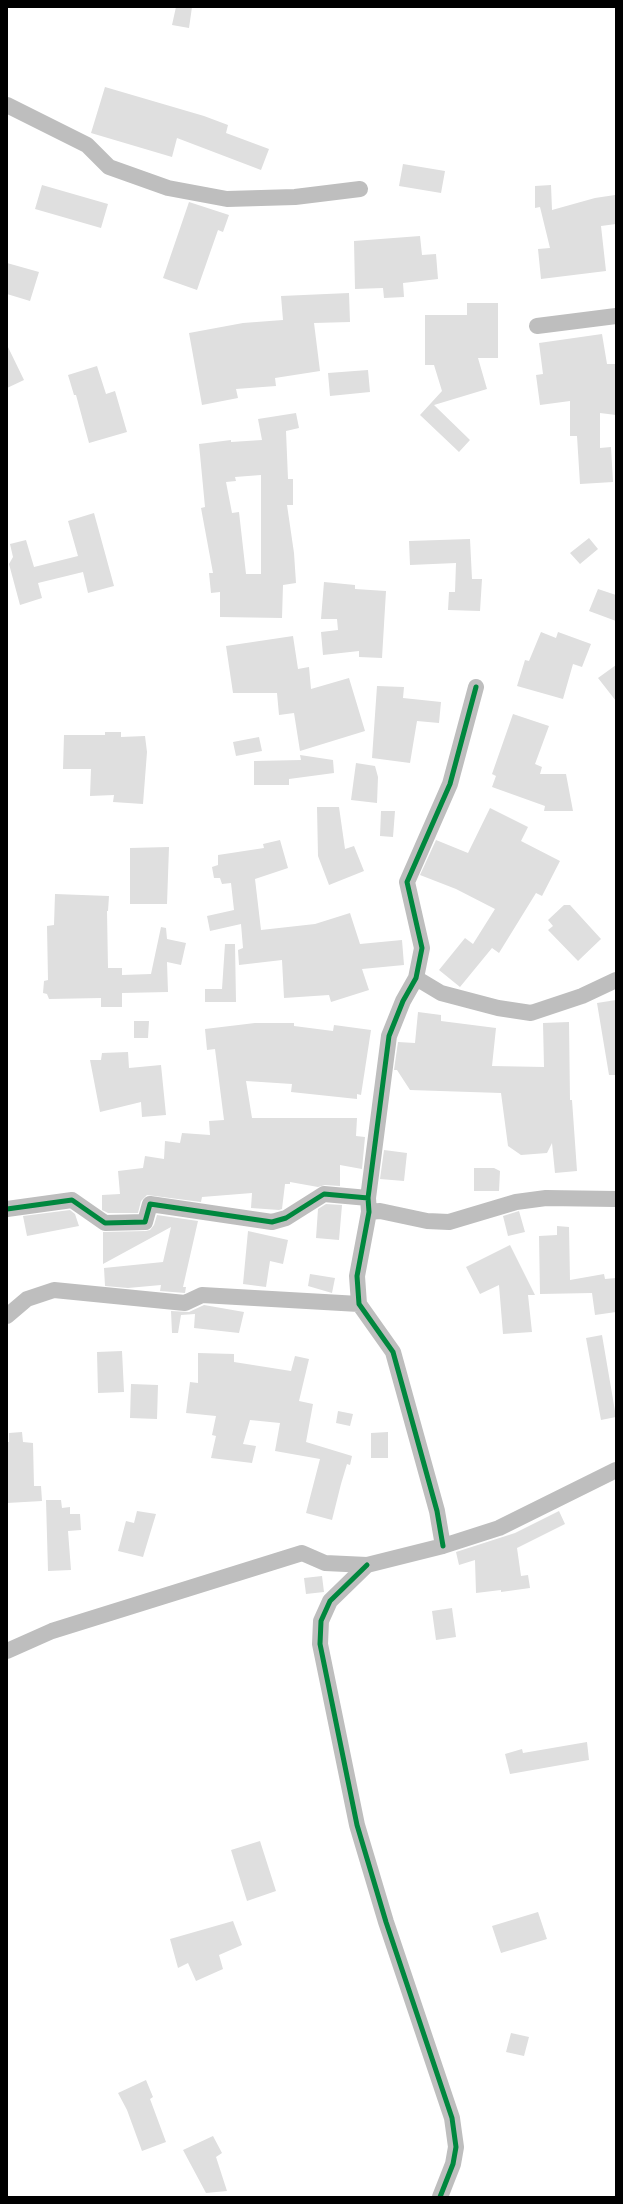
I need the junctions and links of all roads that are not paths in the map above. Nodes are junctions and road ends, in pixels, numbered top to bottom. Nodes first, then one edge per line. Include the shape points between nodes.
1 (7, 105) edge
2 (360, 189) dead end
3 (616, 316) edge
4 (537, 326) dead end
5 (476, 687) dead end
6 (416, 978) junction
7 (616, 980) edge
8 (616, 1199) edge
9 (368, 1205) junction
10 (7, 1209) edge
11 (359, 1304) junction
12 (7, 1316) edge
13 (616, 1470) edge
14 (443, 1546) junction
15 (367, 1565) junction
16 (7, 1651) edge
17 (440, 2197) edge

1 - 2 street via 87,145 108,167 168,188 227,199 295,197
3 - 4 street
5 - 6 street via 450,784 407,882 422,948
6 - 7 street via 441,993 498,1008 530,1013 582,996
6 - 9 street via 403,1001 389,1036
8 - 9 street via 546,1198 516,1202 449,1222 427,1221 380,1211
9 - 10 street via 324,1194 286,1218 272,1222 150,1204 145,1222 105,1223 72,1200
9 - 11 street via 357,1276
11 - 12 street via 202,1295 185,1303 54,1290 27,1299
11 - 14 street via 393,1352 437,1511
13 - 14 street via 499,1528
14 - 15 street
15 - 16 street via 325,1563 302,1553 52,1631
15 - 17 street via 330,1601 321,1621 320,1644 357,1825 386,1922 452,2118 456,2147 453,2164

